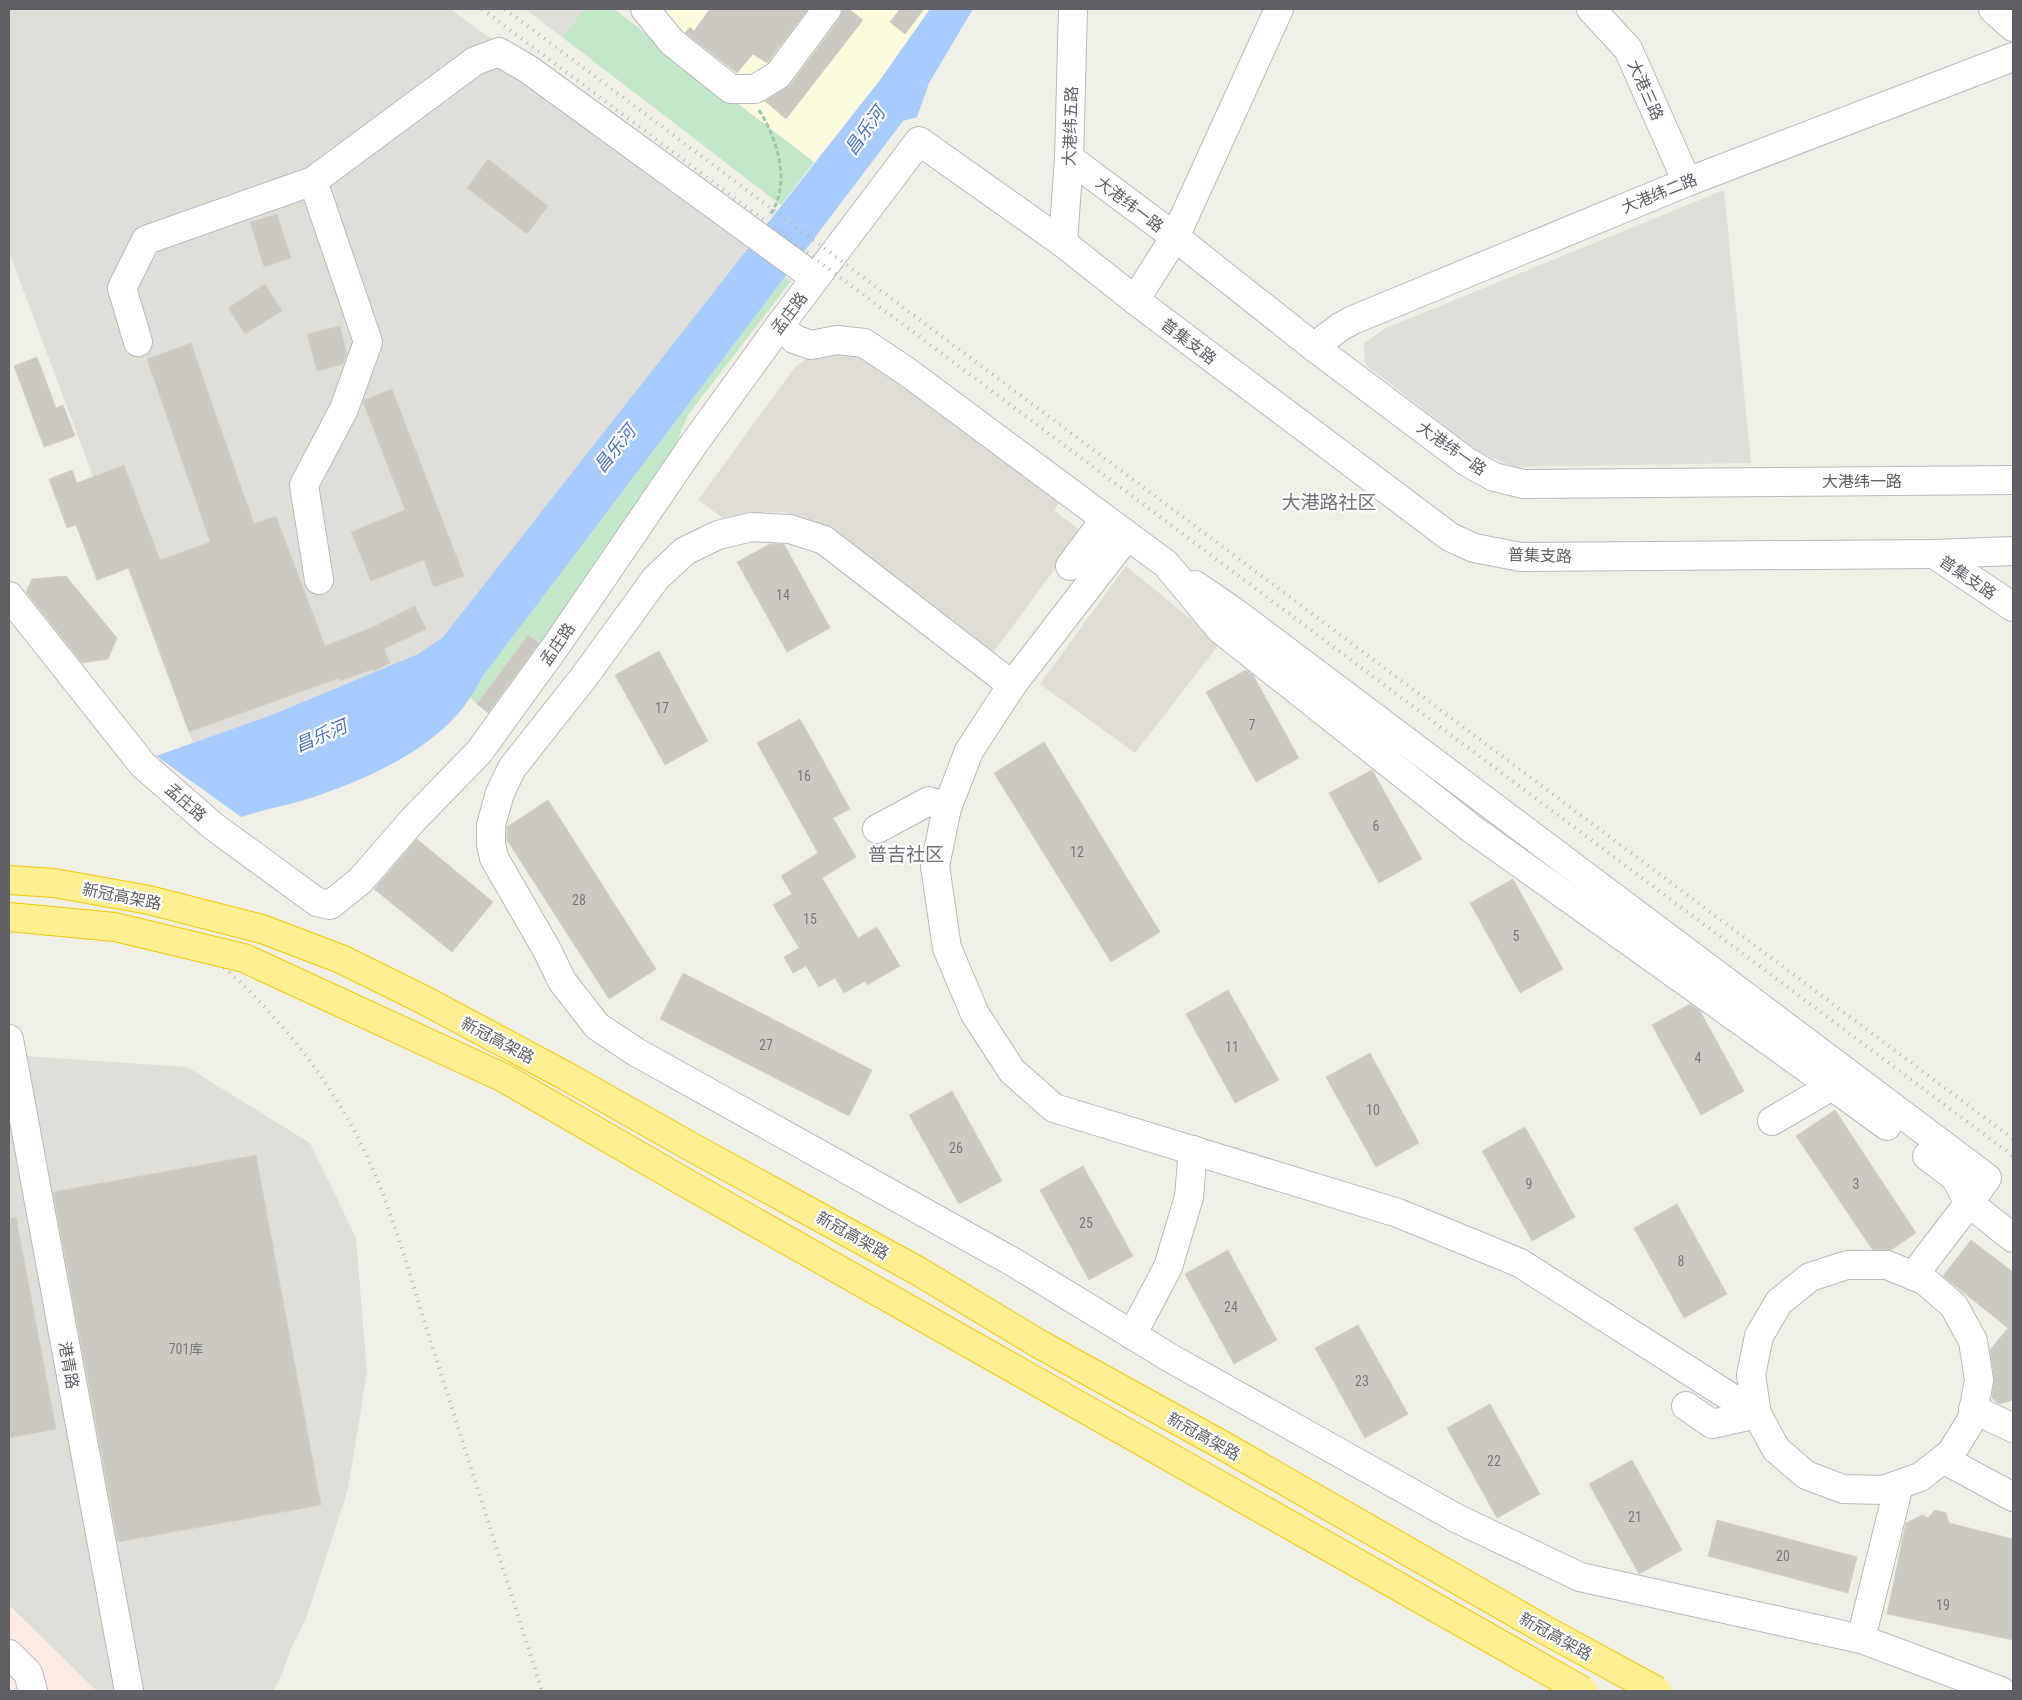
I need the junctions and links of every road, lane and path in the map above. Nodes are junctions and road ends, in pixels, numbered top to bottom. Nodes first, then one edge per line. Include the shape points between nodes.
1 (645, 9) edge
2 (827, 9) edge
3 (1074, 9) edge
4 (1279, 9) edge
5 (1591, 9) edge
6 (1993, 9) edge
7 (2013, 26) edge
8 (2013, 57) edge
9 (747, 89) junction
10 (1069, 158) junction
11 (313, 181) junction
12 (1687, 182) junction
13 (756, 235) junction
14 (1175, 237) junction
15 (1063, 243) junction
16 (805, 271) junction
17 (1135, 300) junction
18 (780, 324) junction
19 (138, 342) dead end
20 (1314, 347) junction
21 (2013, 480) edge
22 (1105, 519) junction
23 (1127, 536) junction
24 (2013, 550) edge
25 (1934, 554) junction
26 (1166, 564) junction
27 (1070, 566) dead end
28 (319, 580) dead end
29 (9, 596) edge
30 (2013, 607) edge
31 (1012, 685) junction
32 (947, 808) junction
33 (877, 829) dead end
34 (9, 880) edge
35 (9, 917) edge
36 (9, 1039) edge
37 (1832, 1086) junction
38 (1772, 1121) dead end
39 (1193, 1150) junction
40 (1969, 1203) junction
41 (2013, 1238) edge
42 (1913, 1276) junction
43 (1132, 1335) junction
44 (1686, 1406) dead end
45 (1973, 1409) junction
46 (1757, 1414) junction
47 (2013, 1428) edge
48 (1943, 1459) junction
49 (1899, 1485) junction
50 (2013, 1497) edge
51 (1861, 1639) junction
52 (9, 1654) edge
53 (33, 1691) edge
54 (128, 1691) edge
55 (1583, 1691) edge
56 (1657, 1691) edge
57 (2001, 1691) edge

1 - 9 street via 672,42 731,89
2 - 9 street via 778,75 755,89
3 - 10 street, 大港纬五路
4 - 14 street
5 - 12 street, 大港三路 via 1628,49
6 - 7 street
8 - 12 street, 大港纬二路
9 - 13 path via 763,115 777,149 781,179 778,205
10 - 14 street, 大港纬一路
10 - 15 street, 大港纬五路
11 - 13 street via 475,60 499,52
11 - 19 street via 146,240 122,288
11 - 28 street via 368,342 344,409 304,485
12 - 20 street, 大港纬二路 via 1353,320
13 - 16 street
14 - 17 street
14 - 20 street, 大港纬一路
15 - 16 street, 孟庄路 via 919,141
15 - 17 street, 普集支路
16 - 18 street, 孟庄路
17 - 25 street, 普集支路 via 1450,537 1474,548 1521,557
18 - 22 street via 794,339 811,345 837,340 864,343
18 - 29 street, 孟庄路 via 479,752 360,880 330,905 317,902 213,826 143,765
20 - 21 street, 大港纬一路 via 1467,462 1494,477 1523,484
22 - 23 street
22 - 27 street
23 - 26 street
23 - 31 street
24 - 25 street
25 - 30 street, 普集支路
26 - 37 street via 1220,629 1472,829
26 - 40 street via 1234,611 1987,1178
31 - 32 street via 969,751
31 - 43 street via 824,540 790,529 752,527 718,534 685,551 656,578 512,768 500,793 491,825 491,844 494,858 562,981 597,1026 636,1052 1012,1262
32 - 33 street via 929,801
32 - 39 street via 935,866 947,948 975,1014 1012,1071 1054,1108
34 - 56 highway, 新冠高架路, bridge via 54,883 149,900 262,929 341,959 566,1076 910,1266 1041,1345
35 - 55 highway, 新冠高架路, bridge via 115,927 244,958 504,1078
36 - 54 street, 港青路
37 - 38 street
37 - 40 street via 1955,1178
39 - 43 street via 1189,1197 1168,1267
39 - 46 street via 1398,1213 1520,1262
40 - 41 street
40 - 42 street
42 - 45 street via 1924,1280 1954,1306 1973,1341 1979,1380
42 - 46 street via 1887,1265 1847,1265 1810,1277 1779,1302 1759,1336 1751,1375
43 - 51 street via 1456,1518 1580,1577
44 - 46 street via 1712,1424
45 - 47 street
45 - 48 street via 1972,1419 1951,1453
46 - 49 street via 1776,1449 1806,1475 1844,1489 1883,1490
48 - 49 street via 1920,1478
48 - 50 street
49 - 51 street
51 - 57 street
52 - 53 street via 28,1674

